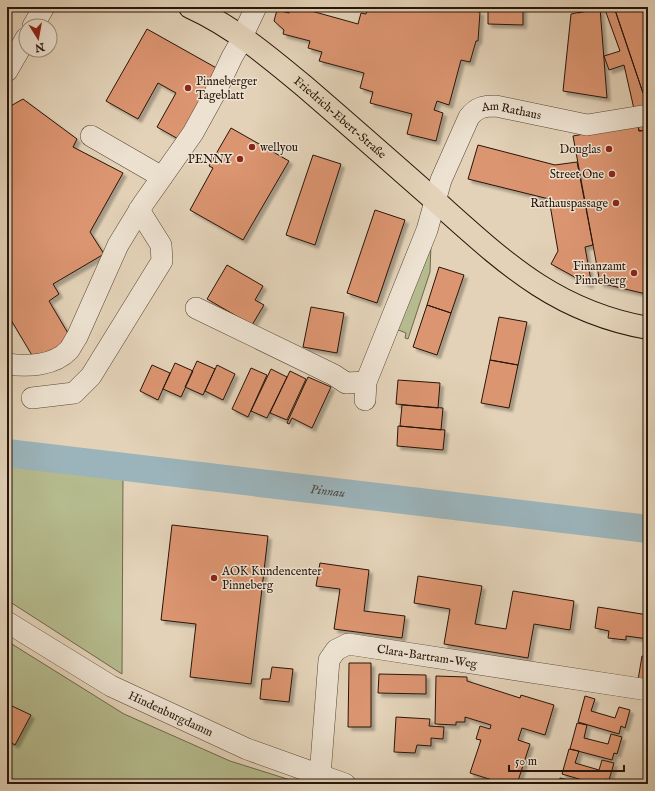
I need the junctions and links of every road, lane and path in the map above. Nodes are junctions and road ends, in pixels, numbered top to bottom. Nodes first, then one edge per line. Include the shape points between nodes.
1 (44, 7) edge
2 (190, 7) edge
3 (256, 7) edge
4 (38, 18) edge
5 (242, 38) junction
6 (18, 52) edge
7 (7, 71) edge
8 (648, 115) edge
9 (91, 136) dead end
10 (162, 177) junction
11 (436, 202) junction
12 (139, 210) junction
13 (196, 308) dead end
14 (648, 328) edge
15 (7, 364) edge
16 (32, 398) dead end
17 (7, 622) edge
18 (648, 690) edge
19 (320, 776) junction
20 (345, 784) edge

1 - 4 street
2 - 5 main road, Friedrich-Ebert-Straße
3 - 5 street
5 - 10 street via 196,127
5 - 11 main road, Friedrich-Ebert-Straße via 288,72
6 - 7 street
8 - 11 street, Am Rathaus via 587,125 496,106 475,109 441,180
9 - 10 street
10 - 12 street
11 - 13 street via 366,391
11 - 14 main road, Friedrich-Ebert-Straße via 510,266 558,298 597,315
12 - 15 street via 118,245 69,350 58,358 40,364
12 - 16 street via 161,245 162,261 91,376 74,393
17 - 19 street, Hindenburgdamm via 111,686 247,749
18 - 19 street, Clara-Bartram-Weg via 348,644 336,650 329,660
19 - 20 street, Hindenburgdamm

